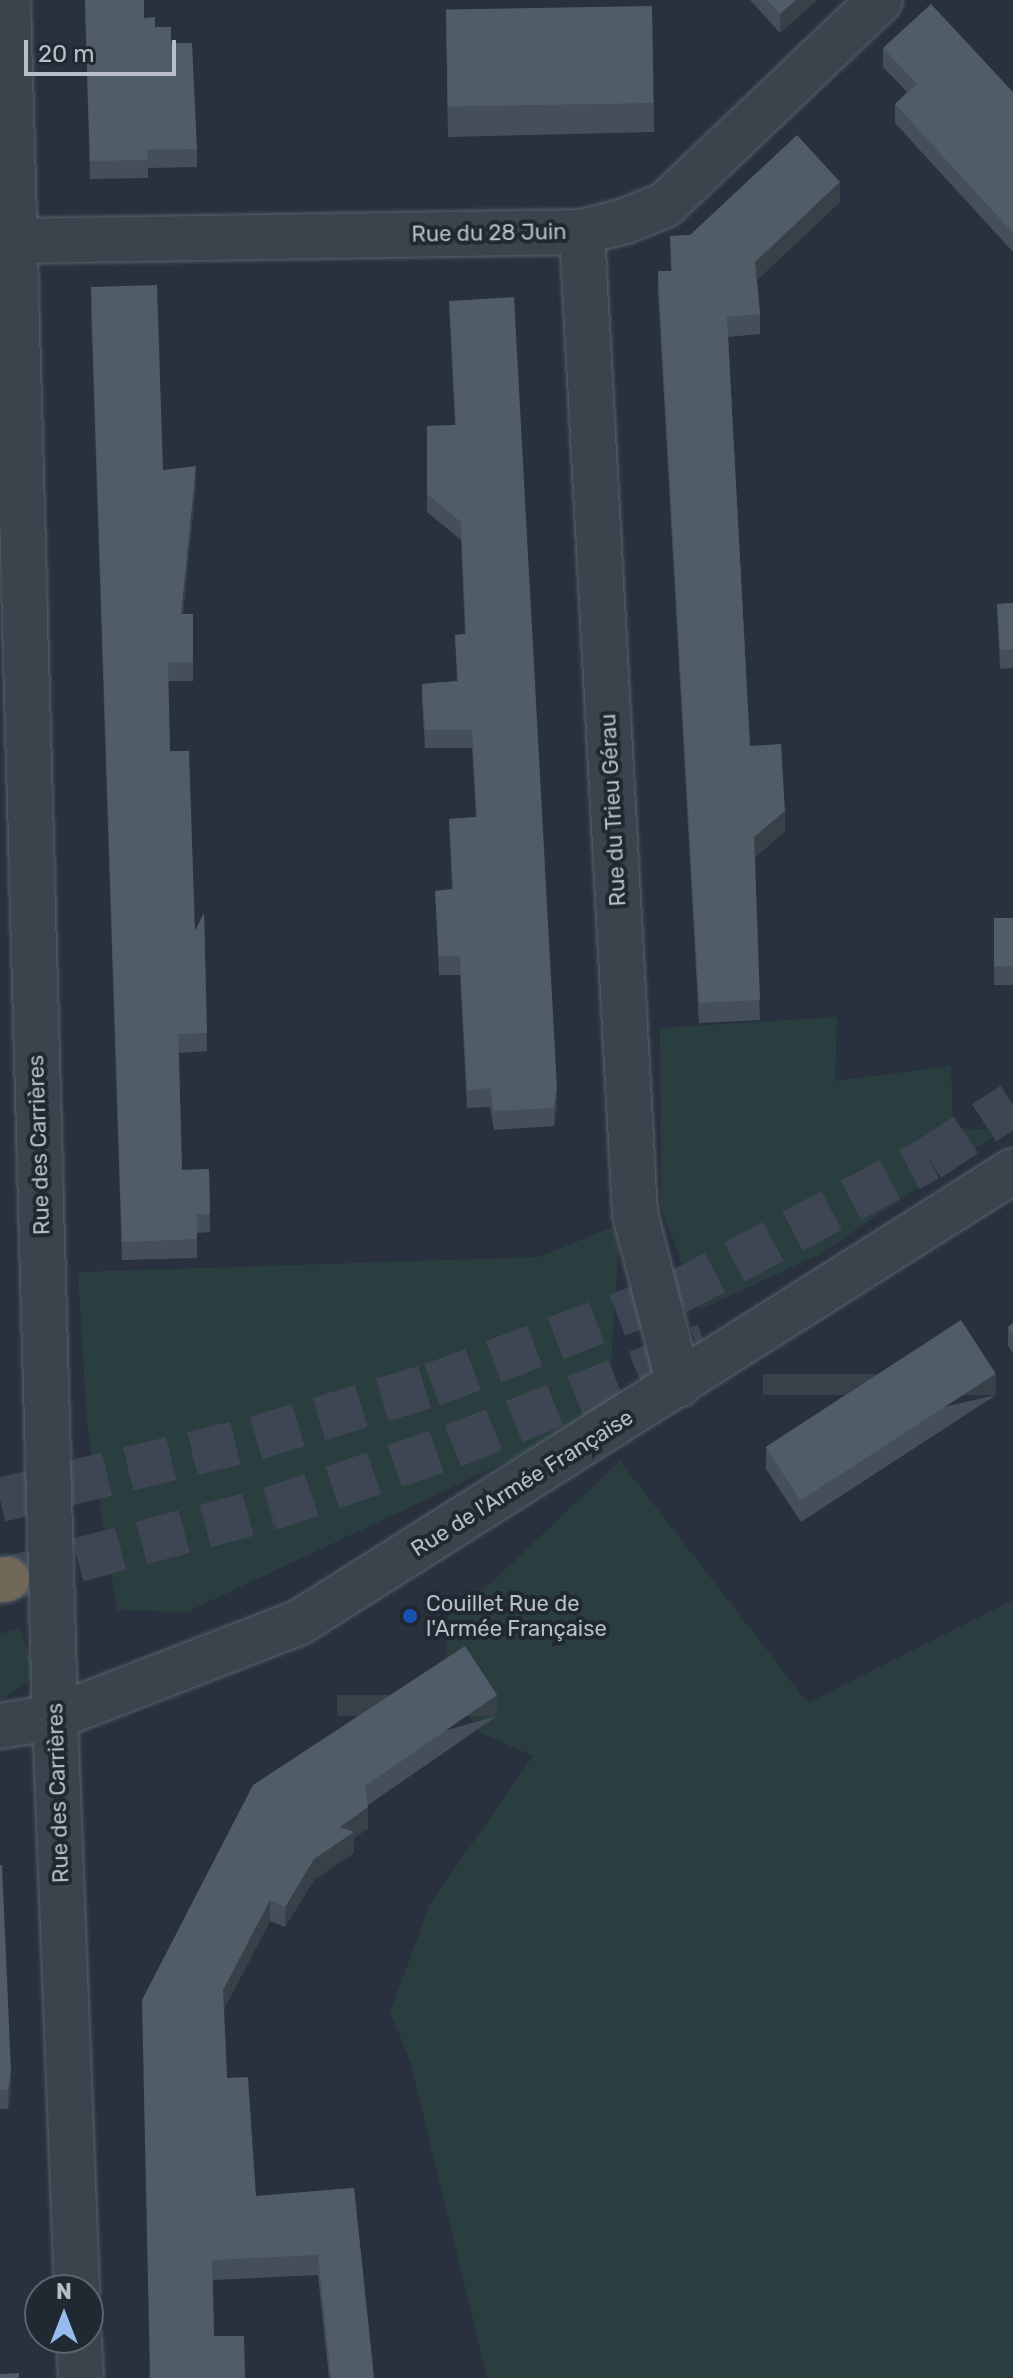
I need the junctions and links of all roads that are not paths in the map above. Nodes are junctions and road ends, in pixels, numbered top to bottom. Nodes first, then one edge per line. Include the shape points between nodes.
1 (8, 0) edge
2 (880, 0) edge
3 (582, 232) junction
4 (12, 241) junction
5 (9, 444) edge
6 (1013, 1171) edge
7 (679, 1384) junction
8 (55, 1717) junction
9 (0, 1726) edge
10 (76, 2274) edge
11 (80, 2354) edge
12 (81, 2378) edge

1 - 4 street, Rue des Carrières
2 - 3 street, Rue du 28 Juin via 665,205
3 - 4 street, Rue du 28 Juin
3 - 7 street, Rue du Trieu Gérau via 635,1214
4 - 5 street, Rue des Carrières
5 - 8 street, Rue des Carrières
6 - 7 street, Rue de l'Armée Française
7 - 8 street, Rue de l'Armée Française via 300,1622
8 - 9 street, Rue de l'Armée Française
8 - 10 street, Rue des Carrières
11 - 12 street

